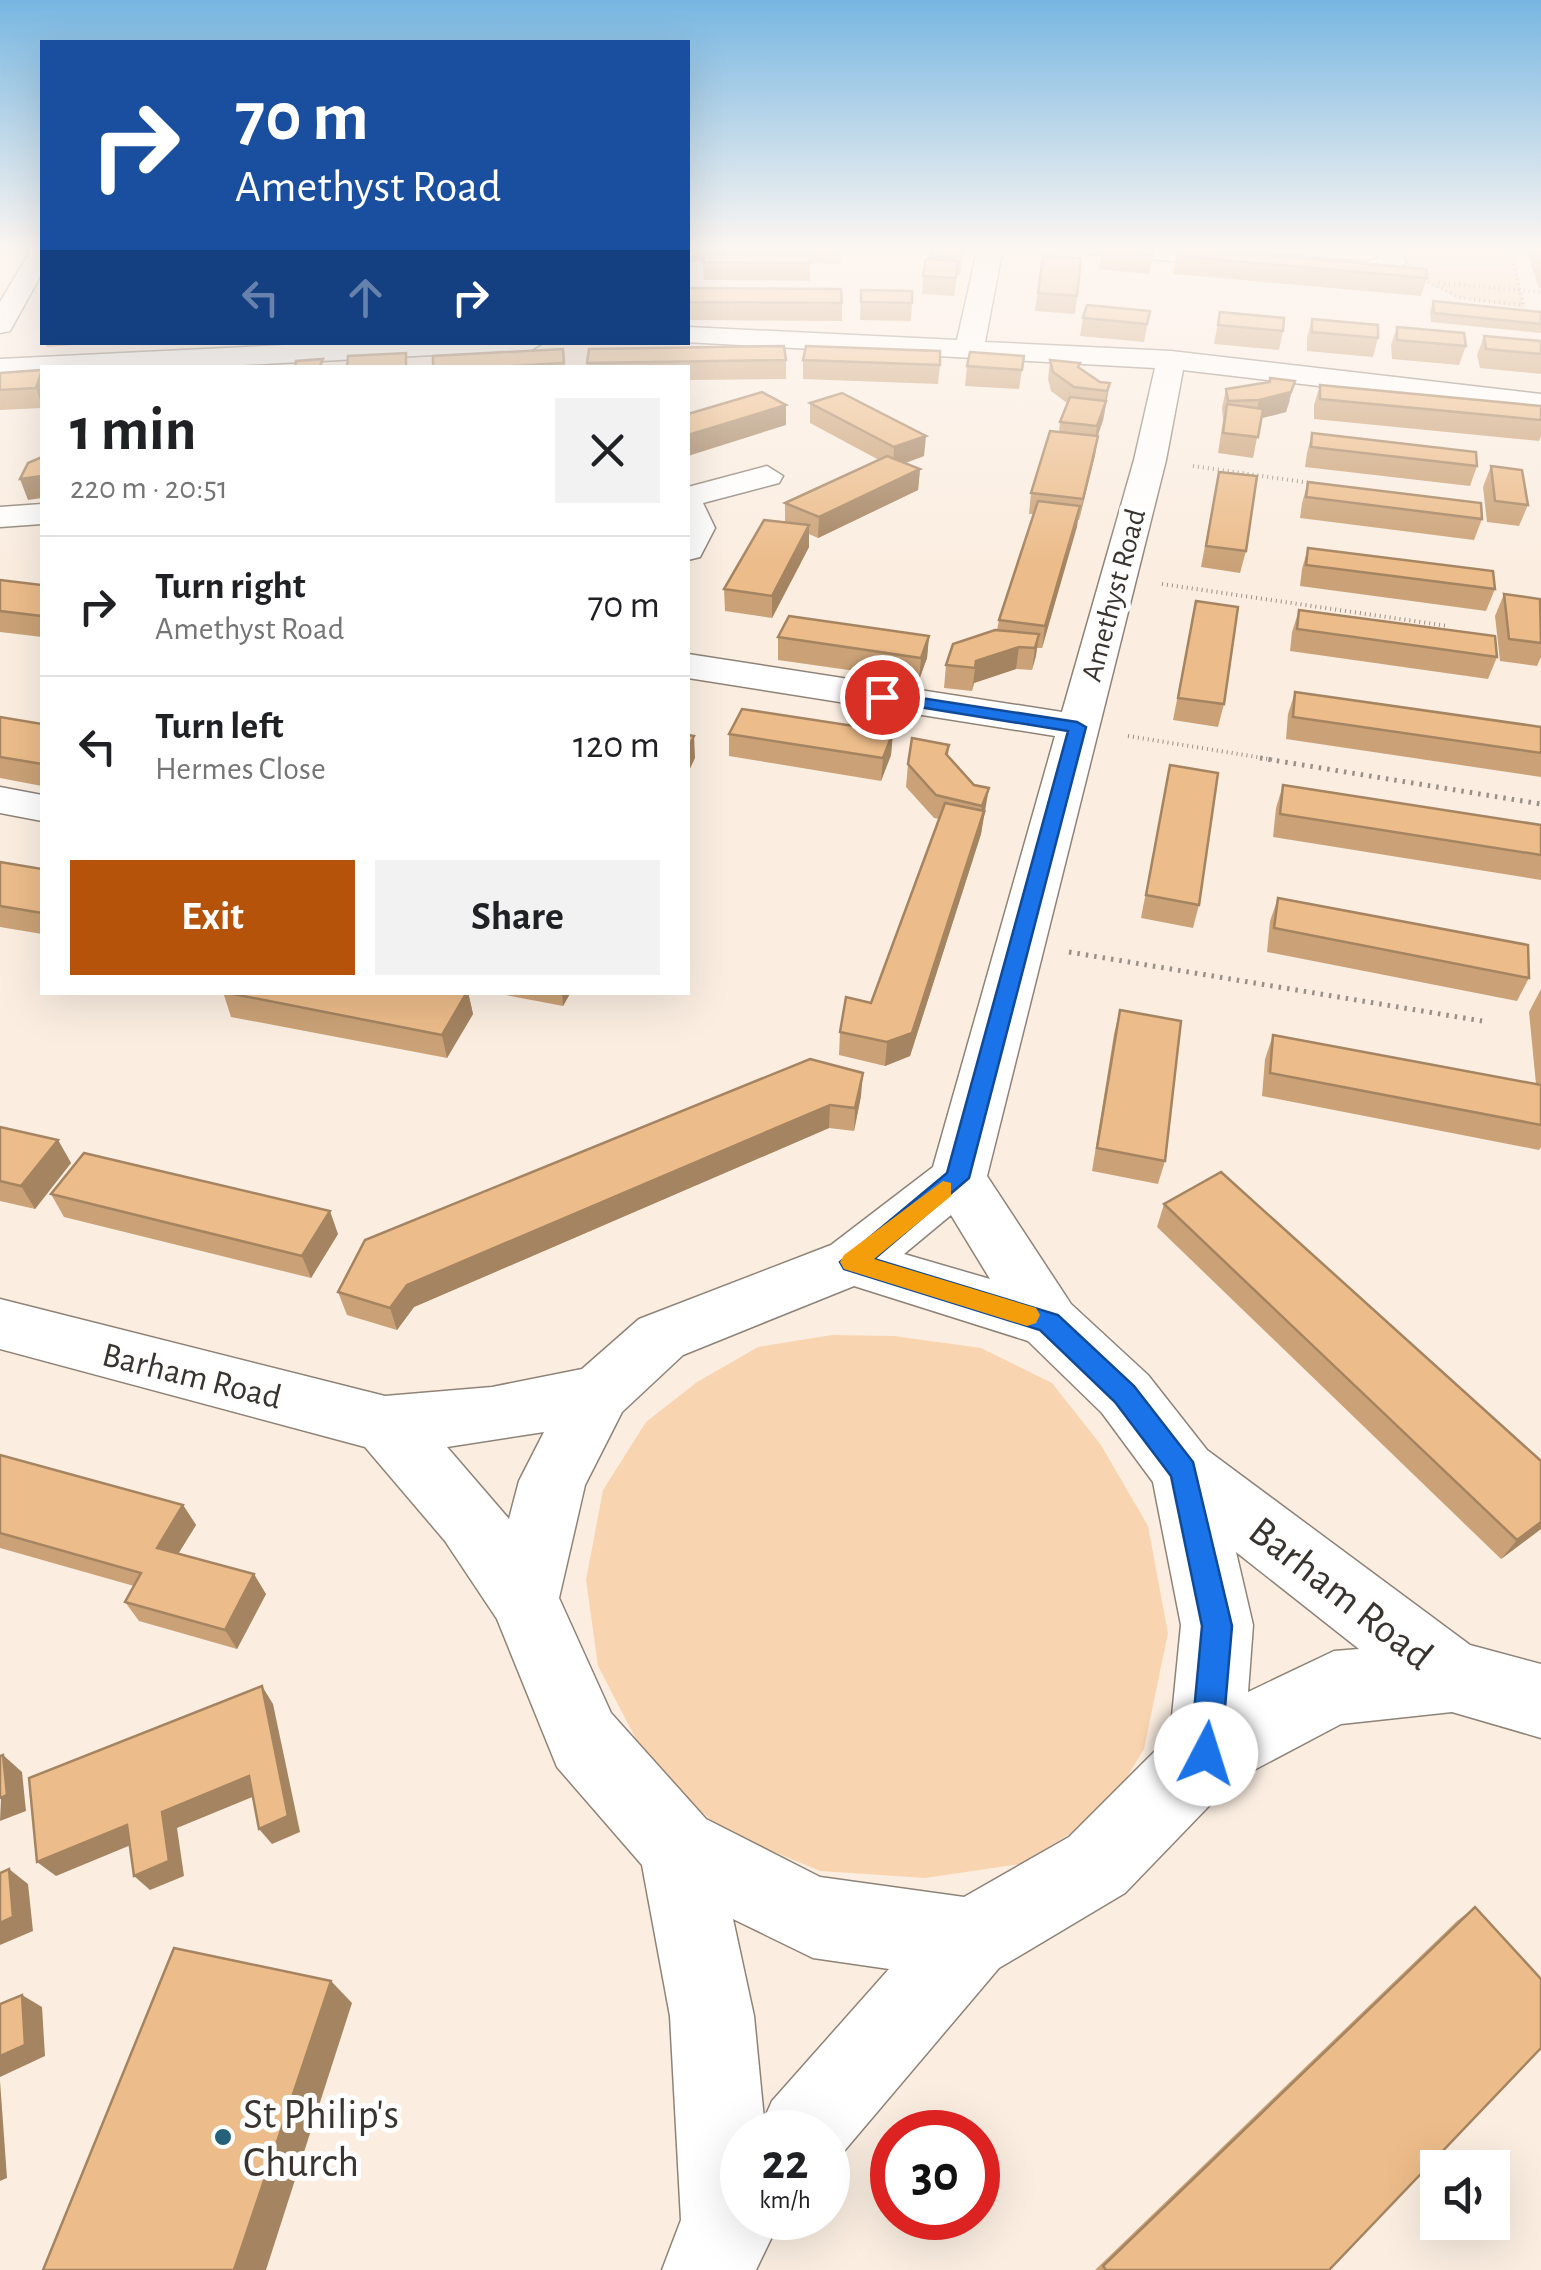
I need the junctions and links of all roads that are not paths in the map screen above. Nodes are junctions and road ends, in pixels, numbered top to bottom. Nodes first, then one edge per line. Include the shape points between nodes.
1 (369, 353) edge
2 (1062, 353) edge
3 (1171, 360) junction
4 (206, 364) edge
5 (154, 365) edge
6 (40, 367) edge
7 (0, 368) edge
8 (1541, 403) edge
9 (766, 476) dead end
10 (690, 496) edge
11 (690, 510) edge
12 (40, 514) edge
13 (0, 517) edge
14 (690, 546) edge
15 (690, 666) edge
16 (1077, 727) junction
17 (0, 800) edge
18 (40, 808) edge
19 (958, 1178) junction
20 (852, 1262) junction
21 (1049, 1322) junction
22 (0, 1324) edge
23 (599, 1393) junction
24 (385, 1424) junction
25 (1184, 1471) junction
26 (524, 1598) junction
27 (1452, 1676) junction
28 (1541, 1701) edge
29 (1206, 1754) junction
30 (678, 1847) junction
31 (970, 1939) junction
32 (821, 2110) edge
33 (720, 2139) edge

1 - 4 street
2 - 3 street
3 - 8 street
3 - 16 street, Amethyst Road
4 - 5 street
6 - 7 street
9 - 10 street
11 - 14 street via 698,528
12 - 13 street
15 - 16 street
16 - 19 street, Amethyst Road
17 - 18 street
19 - 20 street
19 - 21 street
20 - 21 street
20 - 23 street via 661,1337
21 - 25 street via 1124,1394
22 - 24 street, Barham Road
23 - 24 street, Barham Road via 492,1415
23 - 26 street via 552,1481
24 - 26 street via 468,1518
25 - 27 street, Barham Road
25 - 29 street via 1217,1626
26 - 30 street via 584,1740
27 - 28 street, Barham Road
27 - 29 street, Barham Road via 1334,1688
29 - 31 street, Barham Road via 1096,1865
30 - 31 street via 813,1917
30 - 33 street via 712,2016
31 - 32 street

